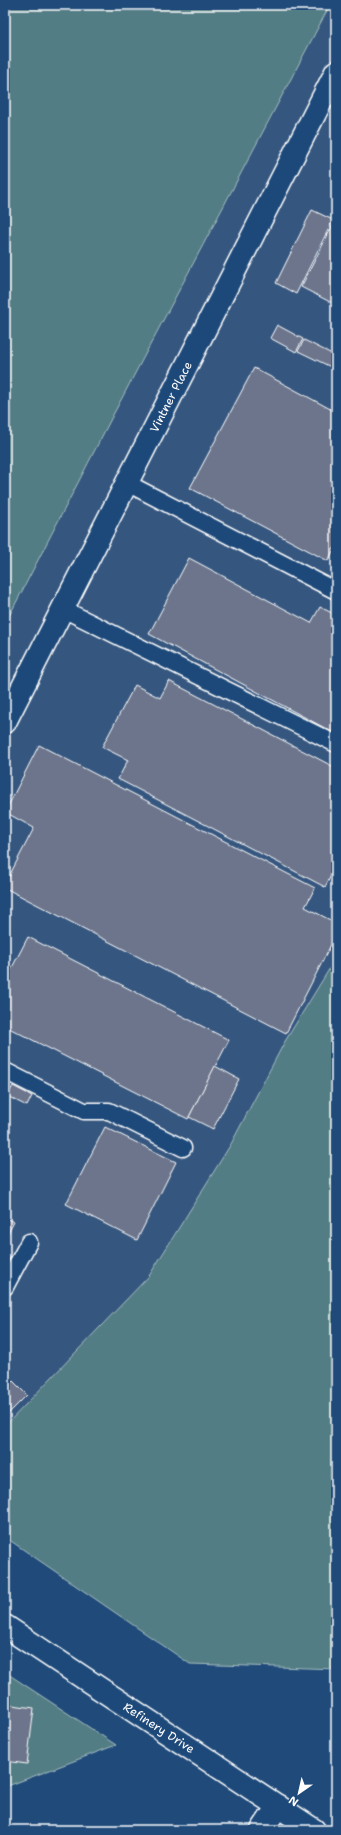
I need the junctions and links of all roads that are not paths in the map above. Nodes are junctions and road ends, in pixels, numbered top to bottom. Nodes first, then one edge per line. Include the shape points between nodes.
1 (336, 72) edge
2 (127, 483) junction
3 (336, 591) edge
4 (63, 609) junction
5 (5, 722) edge
6 (336, 744) edge
7 (5, 1071) edge
8 (183, 1148) dead end
9 (29, 1242) dead end
10 (5, 1287) edge
11 (5, 1626) edge
12 (278, 1806) junction
13 (262, 1830) edge
14 (314, 1830) edge

1 - 2 street, Vintner Place
2 - 3 lane
2 - 4 street, Vintner Place
4 - 5 street, Vintner Place
4 - 6 lane
7 - 8 lane via 84,1111 109,1111
9 - 10 lane
11 - 12 street, Refinery Drive
12 - 13 street
12 - 14 street, Refinery Drive

